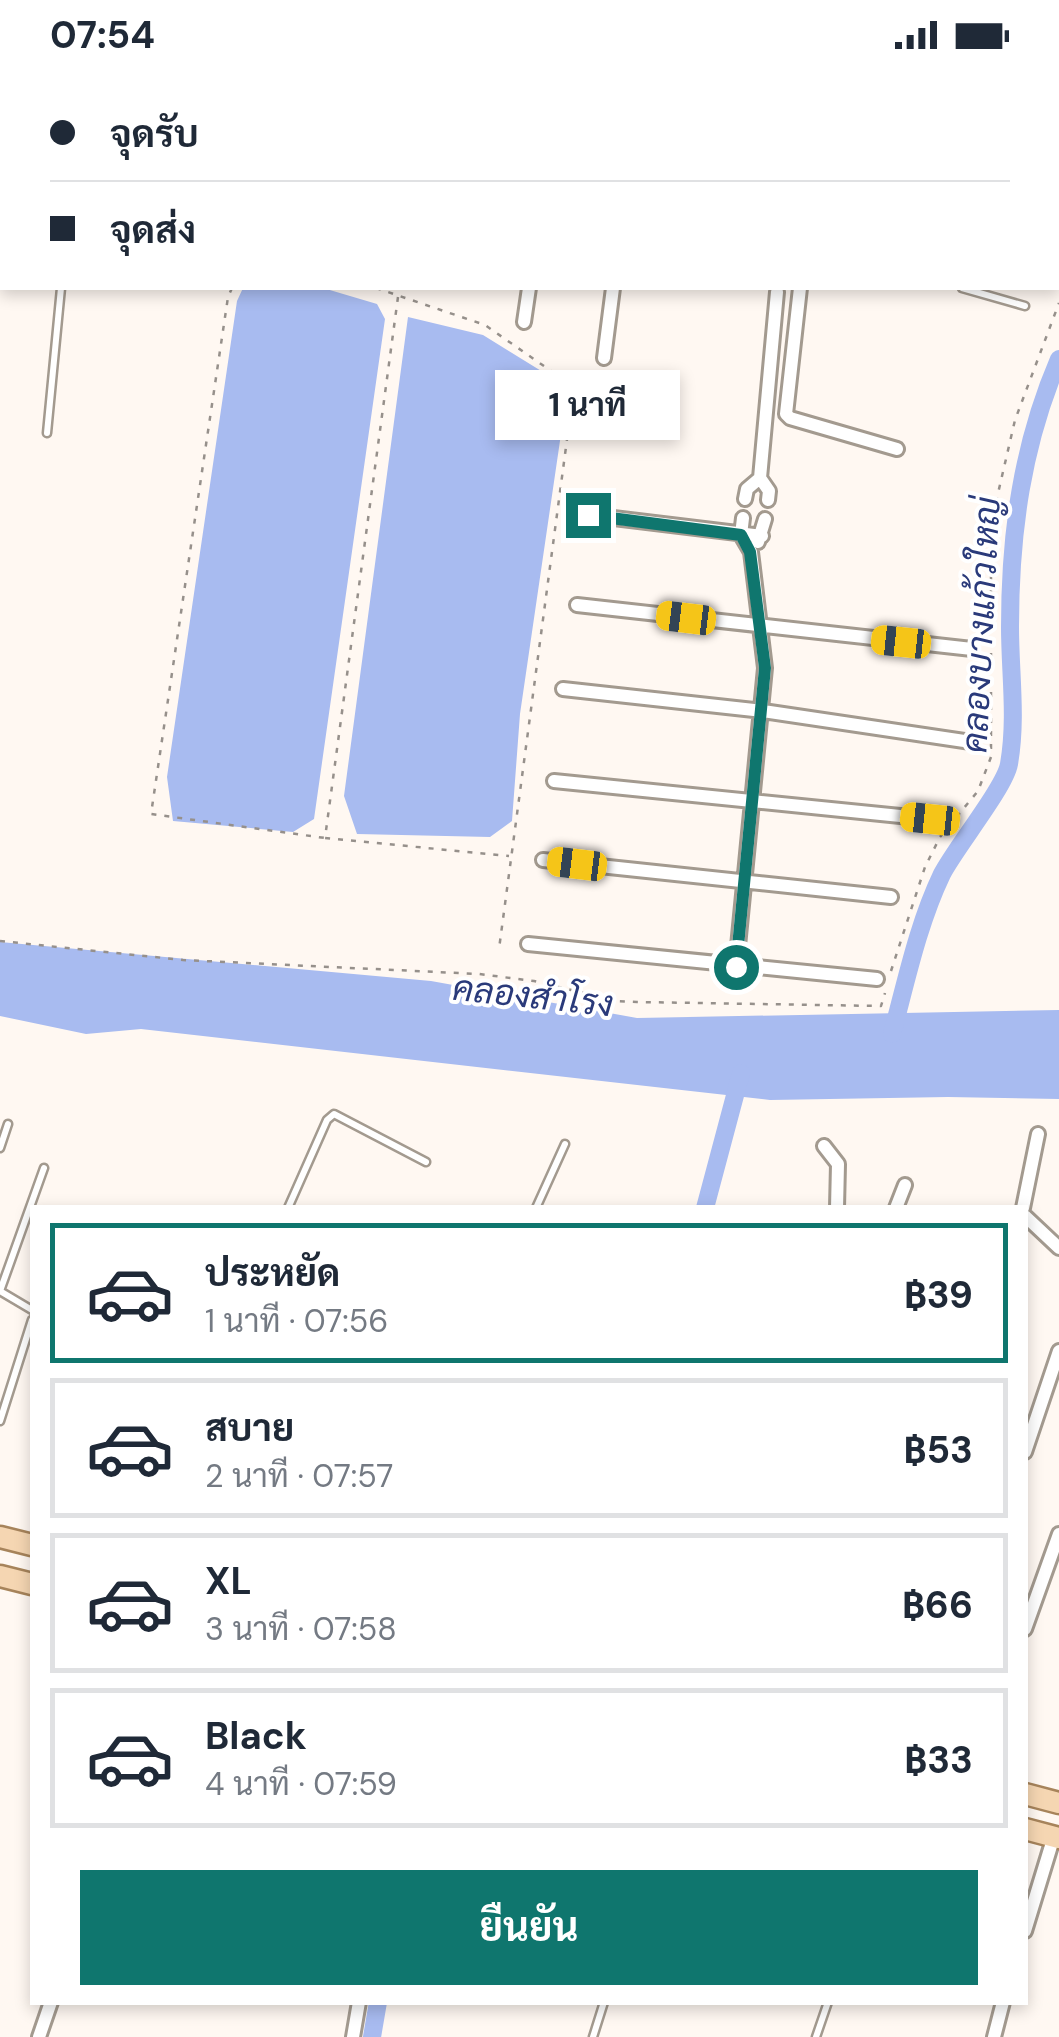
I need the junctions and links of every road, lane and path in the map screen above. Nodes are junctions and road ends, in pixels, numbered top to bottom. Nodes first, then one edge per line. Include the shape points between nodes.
1 (61, 290) edge
2 (231, 290) edge
3 (382, 290) edge
4 (529, 290) edge
5 (613, 290) edge
6 (778, 290) edge
7 (800, 290) edge
8 (969, 290) edge
9 (398, 295) junction
10 (1059, 304) edge
11 (1025, 306) dead end
12 (524, 322) dead end
13 (604, 358) dead end
14 (47, 432) dead end
15 (898, 449) dead end
16 (760, 478) junction
17 (746, 499) dead end
18 (768, 500) dead end
19 (588, 515) dead end
20 (743, 518) dead end
21 (765, 520) dead end
22 (741, 535) junction
23 (762, 536) junction
24 (750, 552) junction
25 (577, 606) dead end
26 (758, 626) junction
27 (972, 649) dead end
28 (563, 689) dead end
29 (763, 711) junction
30 (971, 742) dead end
31 (554, 781) dead end
32 (754, 802) junction
33 (930, 819) dead end
34 (325, 838) junction
35 (512, 857) junction
36 (544, 860) dead end
37 (744, 883) junction
38 (891, 897) dead end
39 (0, 941) edge
40 (528, 944) dead end
41 (499, 950) dead end
42 (736, 967) junction
43 (884, 981) junction
44 (8, 1124) dead end
45 (1038, 1134) dead end
46 (565, 1144) dead end
47 (824, 1146) dead end
48 (0, 1148) edge
49 (426, 1162) dead end
50 (44, 1168) dead end
51 (905, 1185) dead end
52 (31, 1205) edge
53 (289, 1205) edge
54 (537, 1205) edge
55 (837, 1205) edge
56 (897, 1205) edge
57 (1023, 1205) edge
58 (30, 1207) edge
59 (1028, 1219) edge
60 (1059, 1248) edge
61 (0, 1291) edge
62 (30, 1309) edge
63 (30, 1326) edge
64 (1059, 1351) edge
65 (0, 1420) edge
66 (1028, 1443) edge
67 (1059, 1534) edge
68 (0, 1537) edge
69 (30, 1545) edge
70 (0, 1576) edge
71 (30, 1584) edge
72 (1028, 1621) edge
73 (1028, 1795) edge
74 (1059, 1803) edge
75 (1028, 1831) edge
76 (1056, 1837) edge
77 (1028, 1922) edge
78 (50, 2005) edge
79 (358, 2005) edge
80 (603, 2005) edge
81 (827, 2005) edge
82 (1003, 2005) edge
83 (39, 2037) edge
84 (352, 2037) edge
85 (593, 2037) edge
86 (816, 2037) edge
87 (994, 2037) edge

1 - 14 lane
2 - 34 path via 151,814
3 - 9 path
4 - 12 street
5 - 13 street
6 - 16 street
7 - 15 street via 786,414
8 - 11 lane
9 - 34 path
9 - 35 path via 485,325 574,387
10 - 43 path via 1015,420 996,502 990,756 978,792 940,837 925,867
16 - 17 street
16 - 18 street
19 - 22 street
20 - 22 street
21 - 23 street
22 - 23 street
22 - 24 street
23 - 24 street
24 - 26 street
25 - 26 street
26 - 27 street
26 - 29 street
28 - 29 street
29 - 30 street
29 - 32 street
31 - 32 street
32 - 33 street
32 - 37 street
34 - 35 path
35 - 41 path
36 - 37 street
37 - 38 street
37 - 42 street
39 - 43 path via 183,960 479,974 637,1002 881,1006
40 - 42 street
42 - 43 street
44 - 48 lane
45 - 57 street
46 - 54 lane
47 - 55 street via 838,1164
49 - 53 lane via 334,1114
50 - 52 lane
51 - 56 street
58 - 61 lane
59 - 60 street
61 - 62 lane
63 - 65 lane
64 - 66 street
67 - 72 street
68 - 69 main road
70 - 71 main road
73 - 74 main road
75 - 76 main road
76 - 77 street
78 - 83 street
79 - 84 street
80 - 85 lane
81 - 86 lane
82 - 87 street

